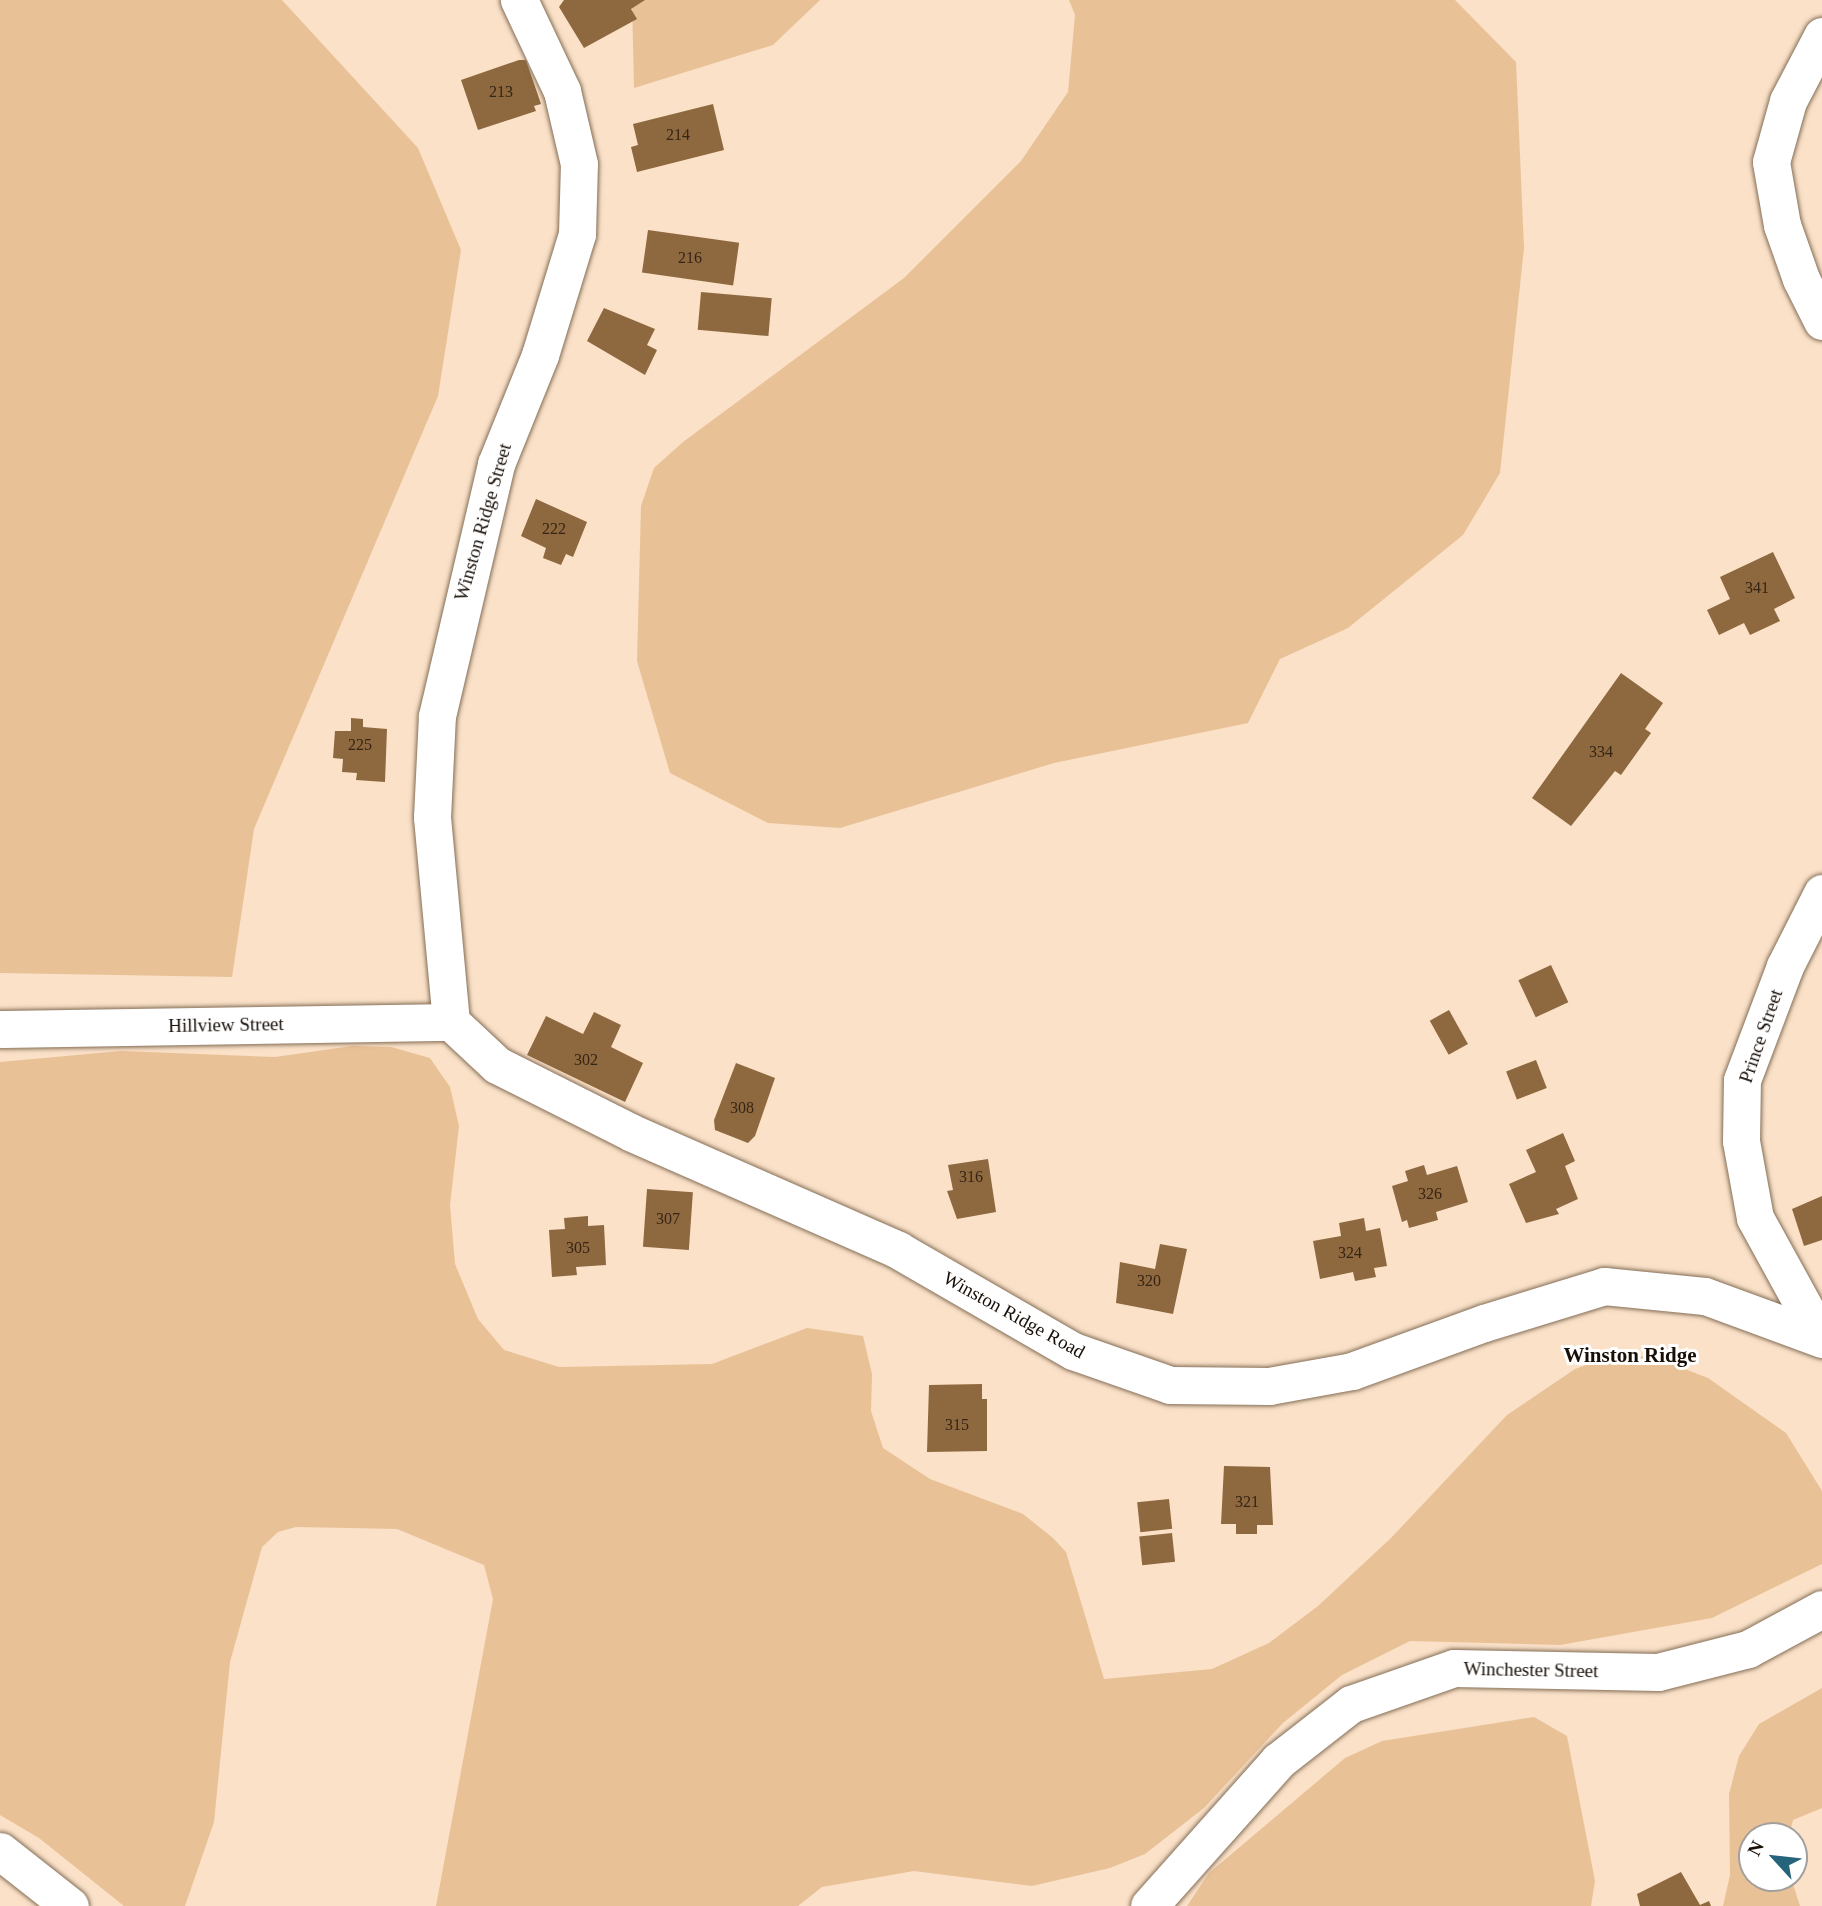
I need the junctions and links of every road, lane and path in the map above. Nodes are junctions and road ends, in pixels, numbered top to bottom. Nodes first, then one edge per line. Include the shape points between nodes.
1 (519, 0) edge
2 (1822, 36) edge
3 (1822, 321) edge
4 (1822, 893) edge
5 (451, 1022) junction
6 (0, 1029) edge
7 (1822, 1338) edge
8 (1822, 1609) edge
9 (0, 1851) edge
10 (70, 1906) edge
11 (1149, 1906) edge

1 - 5 street, Winston Ridge Street via 562,91 579,164 578,234 540,355 496,464 437,716 432,817
2 - 3 street via 1788,102 1771,162 1782,225
4 - 7 street, Prince Street via 1785,966 1742,1080 1741,1129 1755,1218
5 - 6 street, Hillview Street
5 - 7 street, Winston Ridge Road via 497,1065 632,1133 898,1250 1073,1351 1170,1385 1269,1386 1352,1371 1604,1286 1705,1296
8 - 11 street, Winchester Street via 1748,1649 1658,1672 1454,1668 1351,1704 1278,1761
9 - 10 street

